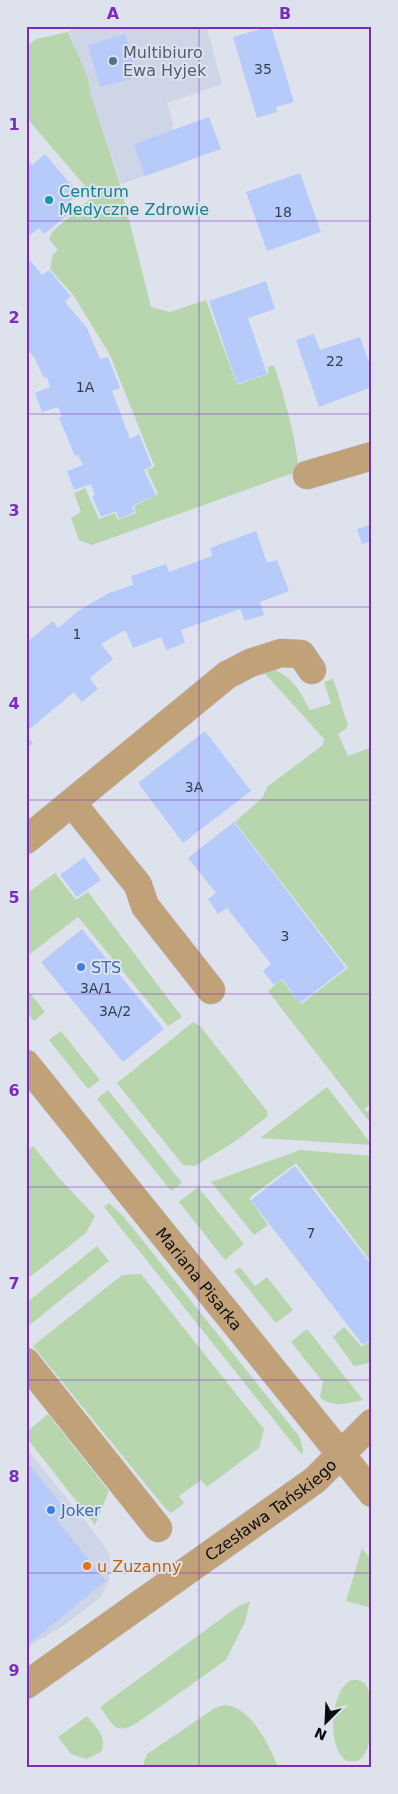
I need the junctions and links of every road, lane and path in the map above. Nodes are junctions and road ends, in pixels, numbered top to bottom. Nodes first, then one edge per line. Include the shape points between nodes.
1 (372, 456) edge
2 (307, 475) dead end
3 (312, 670) dead end
4 (72, 804) junction
5 (26, 840) edge
6 (211, 990) dead end
7 (26, 1064) edge
8 (26, 1362) edge
9 (372, 1423) edge
10 (341, 1453) junction
11 (372, 1493) edge
12 (158, 1528) dead end
13 (26, 1685) edge

1 - 2 street
3 - 4 street via 301,654 281,653 227,675
4 - 5 street
4 - 6 street via 138,885 145,906
7 - 10 street, Mariana Pisarka
8 - 12 street
9 - 10 street, Czesława Tańskiego
10 - 11 street, Mariana Pisarka
10 - 13 street, Czesława Tańskiego via 315,1480

